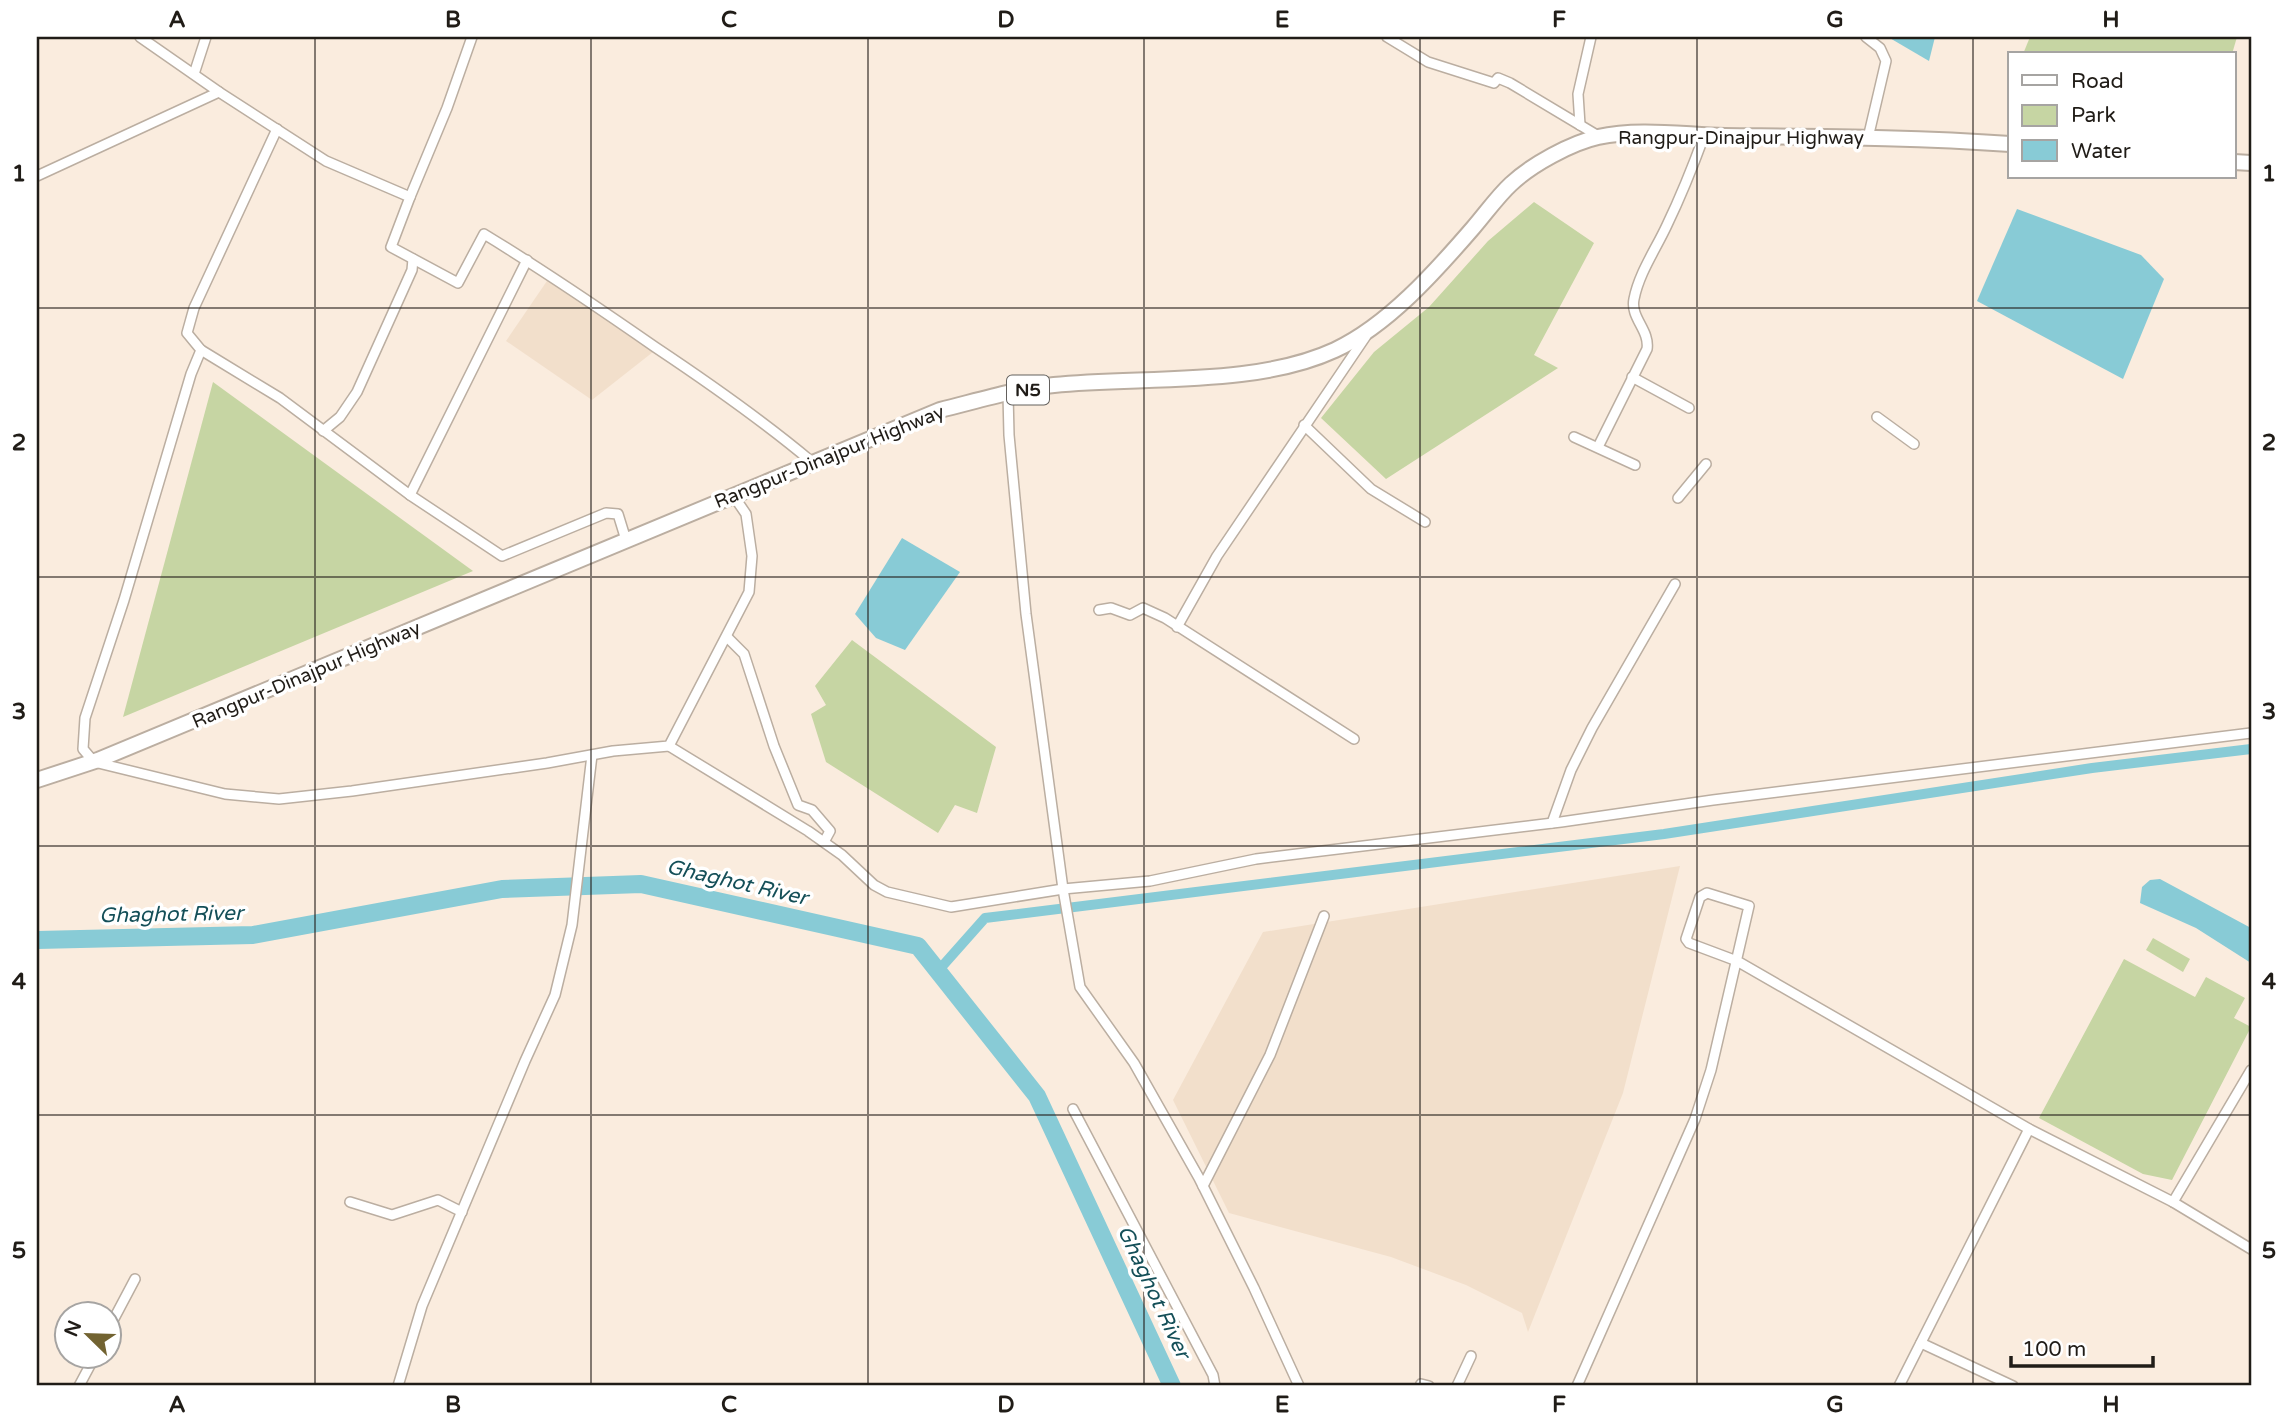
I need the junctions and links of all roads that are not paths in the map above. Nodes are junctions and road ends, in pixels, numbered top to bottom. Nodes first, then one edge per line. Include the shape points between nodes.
1 (140, 37) edge
2 (206, 37) edge
3 (472, 37) edge
4 (1387, 37) edge
5 (1591, 37) edge
6 (1866, 37) edge
7 (194, 74) junction
8 (219, 92) junction
9 (1580, 125) junction
10 (277, 129) junction
11 (1704, 136) junction
12 (1600, 137) junction
13 (1868, 138) junction
14 (2008, 144) edge
15 (37, 176) edge
16 (410, 197) junction
17 (413, 259) junction
18 (527, 260) junction
19 (1371, 329) junction
20 (201, 349) junction
21 (1632, 377) junction
22 (1008, 394) junction
23 (1689, 408) dead end
24 (1877, 418) dead end
25 (1304, 425) junction
26 (323, 431) junction
27 (1574, 437) dead end
28 (1914, 444) dead end
29 (1598, 447) junction
30 (811, 462) junction
31 (1706, 464) dead end
32 (1635, 465) dead end
33 (410, 495) junction
34 (733, 495) junction
35 (1678, 498) dead end
36 (1425, 522) dead end
37 (626, 540) junction
38 (1675, 584) dead end
39 (1100, 610) dead end
40 (1177, 627) junction
41 (727, 637) junction
42 (2251, 733) edge
43 (1354, 739) dead end
44 (668, 746) junction
45 (592, 755) junction
46 (94, 762) junction
47 (37, 780) edge
48 (1552, 823) junction
49 (824, 842) junction
50 (1063, 892) junction
51 (1324, 916) dead end
52 (1737, 961) junction
53 (2251, 1070) edge
54 (1073, 1109) dead end
55 (2029, 1129) junction
56 (1203, 1186) junction
57 (350, 1202) dead end
58 (2174, 1202) junction
59 (461, 1212) junction
60 (2251, 1249) edge
61 (135, 1279) dead end
62 (122, 1304) edge
63 (1921, 1343) junction
64 (1471, 1356) dead end
65 (87, 1370) edge
66 (2007, 1385) edge
67 (79, 1386) edge
68 (398, 1386) edge
69 (1215, 1386) edge
70 (1298, 1386) edge
71 (1420, 1386) edge
72 (1429, 1386) edge
73 (1457, 1386) edge
74 (1577, 1386) edge
75 (1899, 1386) edge

1 - 7 street
2 - 7 street
3 - 16 street
4 - 9 street via 1428,62 1494,83 1498,78 1510,83
5 - 9 street via 1578,93
6 - 13 street via 1880,48 1886,61
7 - 8 street
8 - 10 street
8 - 15 street
9 - 12 street
10 - 16 street via 326,160
10 - 20 street via 194,308 187,333
11 - 12 highway, Rangpur-Dinajpur Highway / N5 via 1633,132
11 - 13 highway, Rangpur-Dinajpur Highway / N5
11 - 21 street via 1634,298 1634,313 1648,343
12 - 19 highway, Rangpur-Dinajpur Highway / N5 via 1550,156 1512,182 1450,254
13 - 14 highway, Rangpur-Dinajpur Highway / N5
16 - 17 street via 391,247
17 - 18 street via 458,283 485,234
17 - 26 street via 357,392 340,417
18 - 30 street via 730,399
18 - 33 street
19 - 22 highway, Rangpur-Dinajpur Highway / N5 via 1335,350 1293,365 1224,375 1052,386
19 - 25 street
20 - 26 street
20 - 46 street via 85,718 83,749
21 - 23 street
21 - 29 street
22 - 30 highway, Rangpur-Dinajpur Highway / N5 via 940,410
22 - 50 street via 1026,614
24 - 28 street
25 - 36 street via 1371,489
25 - 40 street via 1217,555
26 - 33 street
27 - 29 street
29 - 32 street
30 - 34 highway, Rangpur-Dinajpur Highway / N5
31 - 35 street
33 - 37 street via 502,556 606,513 618,514
34 - 37 highway, Rangpur-Dinajpur Highway / N5
34 - 41 street via 746,514 751,556 749,592
37 - 46 highway, Rangpur-Dinajpur Highway / N5
38 - 48 street via 1592,728
39 - 40 street via 1111,608 1130,615 1143,608
40 - 43 street
41 - 44 street
41 - 49 street via 744,654 797,805 811,810 830,831
42 - 48 street
44 - 45 street
44 - 49 street
45 - 46 street via 279,799 225,794
45 - 59 street via 572,925 555,995
46 - 47 highway, Rangpur-Dinajpur Highway / N5
48 - 50 street via 1256,859 1150,881
49 - 50 street via 874,886 951,906
50 - 56 street via 1080,987 1134,1063
51 - 56 street via 1270,1055
52 - 52 street via 1749,906 1706,893 1700,897 1686,939
52 - 55 street
52 - 74 street via 1695,1119
53 - 58 street
54 - 69 street
55 - 58 street
55 - 63 street
56 - 70 street
57 - 59 street via 392,1215 438,1200
58 - 60 street
59 - 68 street via 422,1306
61 - 62 street
63 - 66 street
63 - 75 street
64 - 73 street
65 - 67 street
71 - 72 street

